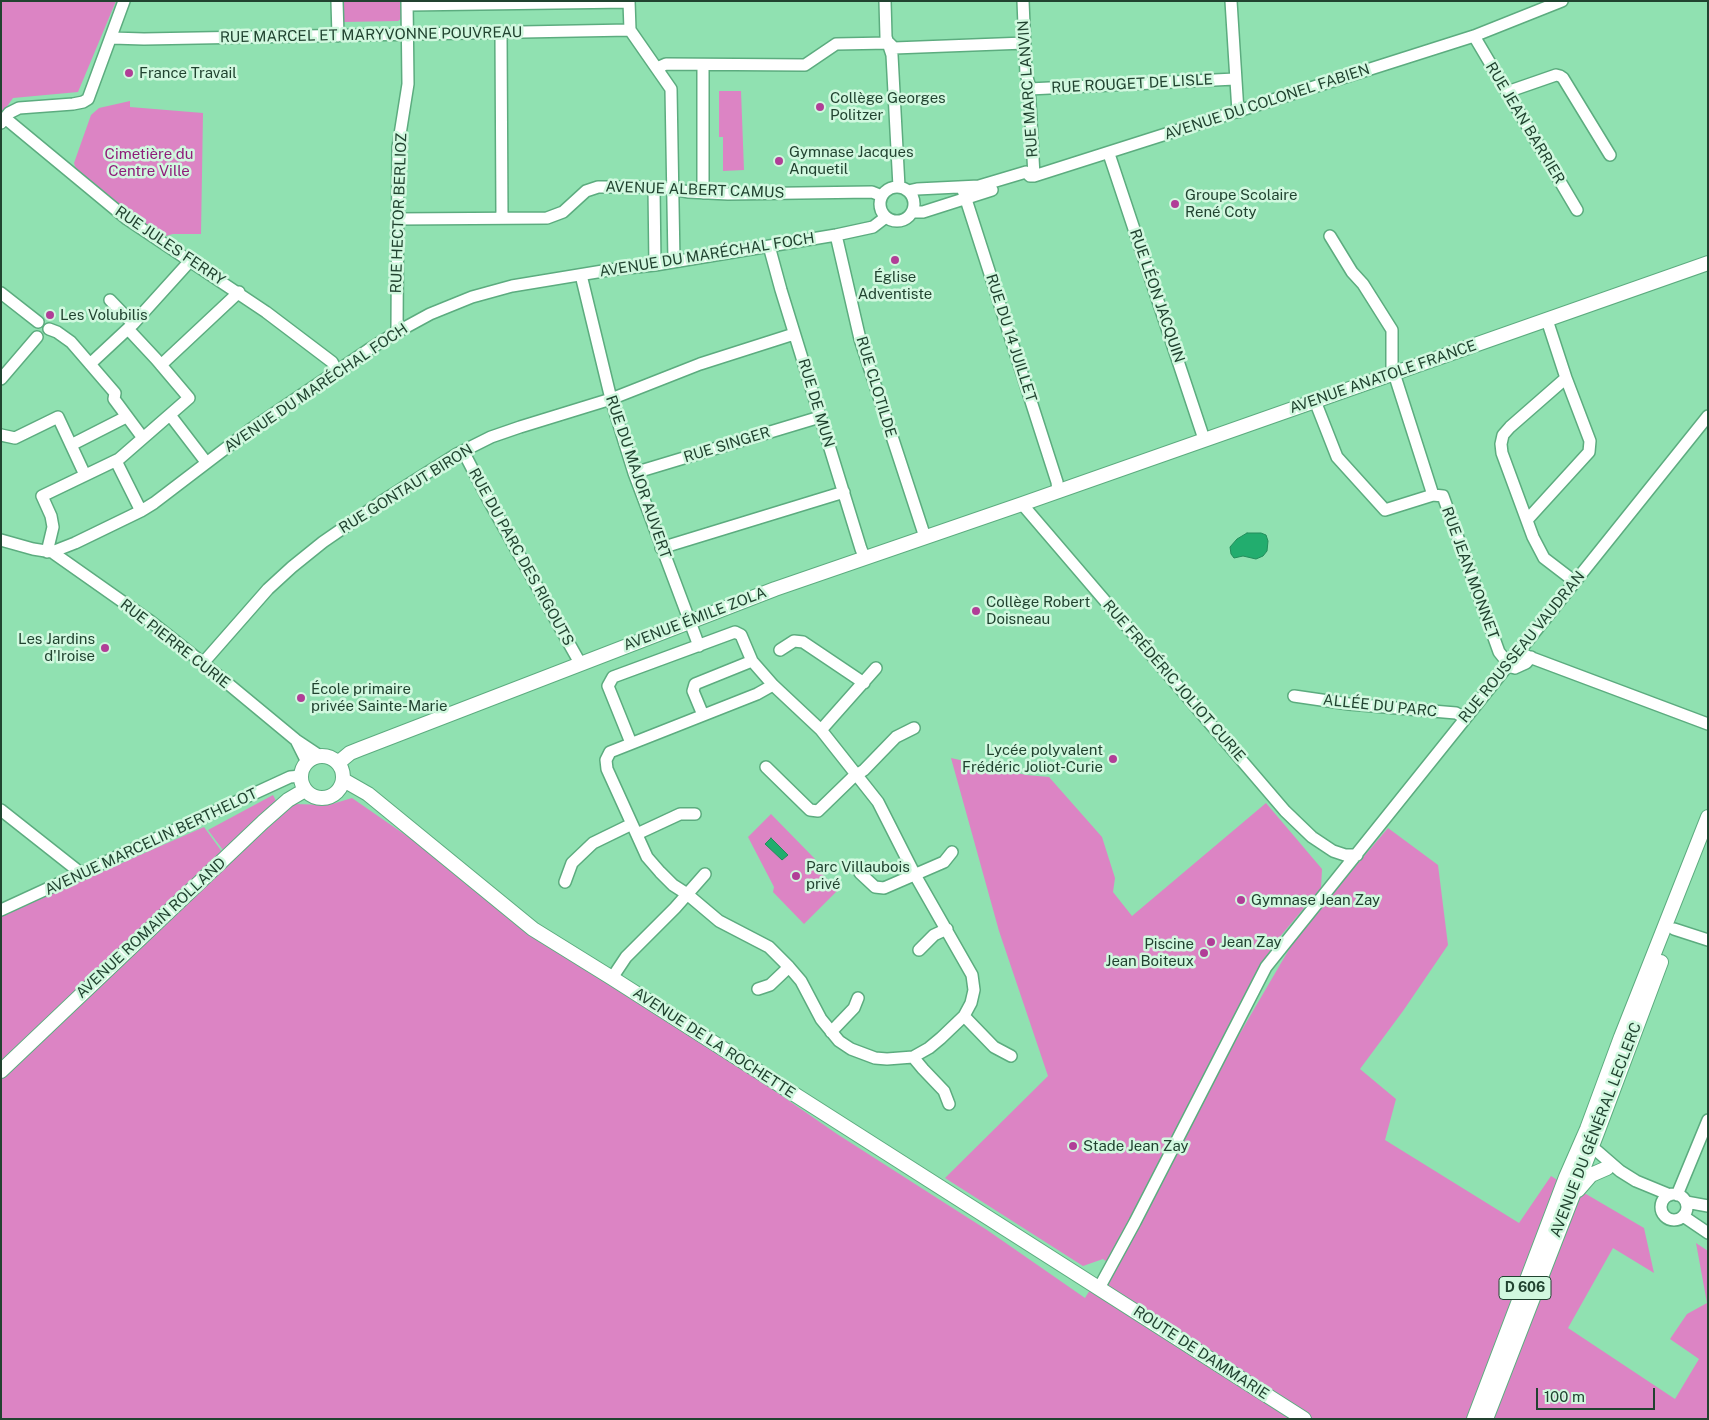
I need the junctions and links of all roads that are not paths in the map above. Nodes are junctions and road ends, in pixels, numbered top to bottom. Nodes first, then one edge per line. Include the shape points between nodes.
1 (124, 1) edge
2 (337, 1) edge
3 (629, 1) edge
4 (885, 1) edge
5 (1023, 1) edge
6 (1231, 1) edge
7 (1562, 1) edge
8 (502, 2) edge
9 (407, 3) edge
10 (630, 30) junction
11 (501, 33) junction
12 (408, 34) junction
13 (338, 36) junction
14 (1474, 36) junction
15 (112, 38) junction
16 (1025, 43) junction
17 (889, 44) junction
18 (677, 65) junction
19 (703, 65) junction
20 (657, 68) junction
21 (1235, 79) junction
22 (665, 80) junction
23 (1029, 89) junction
24 (1507, 92) junction
25 (1238, 112) junction
26 (3, 120) edge
27 (1109, 154) junction
28 (1610, 156) dead end
29 (1032, 176) junction
30 (654, 188) junction
31 (672, 189) junction
32 (903, 189) junction
33 (703, 193) junction
34 (966, 194) junction
35 (882, 196) junction
36 (1578, 210) dead end
37 (912, 212) junction
38 (886, 217) junction
39 (502, 218) junction
40 (397, 219) junction
41 (836, 235) junction
42 (1330, 236) dead end
43 (769, 246) junction
44 (190, 261) junction
45 (674, 261) junction
46 (1708, 264) edge
47 (655, 265) junction
48 (581, 275) junction
49 (239, 292) junction
50 (1, 293) edge
51 (110, 300) dead end
52 (1547, 320) junction
53 (38, 322) junction
54 (130, 327) junction
55 (49, 329) junction
56 (397, 332) junction
57 (794, 334) junction
58 (37, 337) junction
59 (90, 364) junction
60 (161, 365) junction
61 (337, 371) junction
62 (1394, 373) junction
63 (1566, 378) junction
64 (1, 379) edge
65 (611, 399) junction
66 (1316, 401) junction
67 (170, 415) junction
68 (1708, 416) edge
69 (126, 417) junction
70 (820, 417) junction
71 (1, 436) edge
72 (143, 438) junction
73 (1204, 439) junction
74 (71, 445) junction
75 (463, 451) junction
76 (116, 461) junction
77 (206, 462) junction
78 (634, 473) junction
79 (85, 475) junction
80 (1058, 491) junction
81 (844, 492) junction
82 (1433, 495) junction
83 (1022, 504) junction
84 (140, 511) junction
85 (1527, 520) junction
86 (925, 537) junction
87 (1, 540) edge
88 (661, 548) junction
89 (49, 552) junction
90 (866, 558) junction
91 (1574, 581) junction
92 (690, 621) junction
93 (699, 646) junction
94 (780, 650) dead end
95 (1518, 652) junction
96 (1530, 657) junction
97 (752, 661) junction
98 (203, 663) junction
99 (580, 663) junction
100 (1508, 664) junction
101 (876, 668) dead end
102 (864, 683) junction
103 (773, 686) junction
104 (1294, 696) dead end
105 (703, 715) junction
106 (1465, 718) junction
107 (1708, 724) edge
108 (914, 728) dead end
109 (821, 730) junction
110 (631, 743) junction
111 (314, 759) junction
112 (338, 763) junction
113 (766, 767) dead end
114 (857, 774) junction
115 (343, 781) junction
116 (303, 783) junction
117 (1, 810) edge
118 (695, 814) dead end
119 (1708, 817) edge
120 (634, 829) junction
121 (1708, 842) edge
122 (1333, 851) junction
123 (952, 852) dead end
124 (1357, 856) junction
125 (860, 873) dead end
126 (82, 874) junction
127 (705, 874) dead end
128 (915, 875) junction
129 (1338, 878) junction
130 (565, 882) dead end
131 (687, 894) junction
132 (1, 910) edge
133 (947, 929) junction
134 (1674, 929) junction
135 (1708, 940) edge
136 (919, 950) dead end
137 (789, 967) junction
138 (612, 978) junction
139 (758, 989) dead end
140 (858, 998) dead end
141 (964, 1016) junction
142 (831, 1032) junction
143 (1011, 1056) dead end
144 (914, 1057) junction
145 (1, 1071) edge
146 (949, 1104) dead end
147 (1708, 1120) edge
148 (1583, 1150) junction
149 (1613, 1170) junction
150 (1636, 1181) junction
151 (1678, 1197) junction
152 (1570, 1198) junction
153 (1662, 1205) junction
154 (1708, 1206) edge
155 (1683, 1216) junction
156 (1708, 1233) edge
157 (1099, 1288) junction
158 (1304, 1419) edge
159 (1474, 1419) edge
160 (1486, 1419) edge

1 - 15 street
2 - 13 street
3 - 8 street
3 - 10 street
4 - 17 street
5 - 16 street, RUE MARC LANVIN
6 - 21 street
7 - 14 street, AVENUE DU COLONEL FABIEN
8 - 9 street
9 - 12 street, RUE HECTOR BERLIOZ
10 - 11 street, RUE MARCEL ET MARYVONNE POUVREAU
10 - 20 street
11 - 12 street, RUE MARCEL ET MARYVONNE POUVREAU
11 - 39 street
12 - 13 street, RUE MARCEL ET MARYVONNE POUVREAU
12 - 40 street, RUE HECTOR BERLIOZ via 408,84 398,147
13 - 15 street, RUE MARCEL ET MARYVONNE POUVREAU
14 - 24 street, RUE JEAN BARRIER
14 - 25 street, AVENUE DU COLONEL FABIEN
15 - 26 street via 88,99 73,104 19,108
16 - 17 street via 894,48
16 - 23 street, RUE MARC LANVIN
17 - 19 street via 836,44 805,65
17 - 32 street
18 - 19 street
18 - 20 street via 666,64
18 - 22 street
19 - 33 street
20 - 22 street
21 - 23 street, RUE ROUGET DE LISLE
21 - 25 street
22 - 31 street via 671,89
23 - 29 street, RUE MARC LANVIN
24 - 28 street via 1560,76
24 - 36 street, RUE JEAN BARRIER
25 - 27 street, AVENUE DU COLONEL FABIEN
26 - 44 street, RUE JULES FERRY via 127,219
27 - 29 street, AVENUE DU COLONEL FABIEN
27 - 73 street, RUE LÉON JACQUIN
29 - 34 street, AVENUE DU COLONEL FABIEN via 1026,172 979,186
30 - 31 street, AVENUE ALBERT CAMUS
30 - 39 street, AVENUE ALBERT CAMUS via 598,187 586,191 558,215
30 - 47 street
31 - 33 street, AVENUE ALBERT CAMUS
31 - 45 street
32 - 34 street
32 - 35 street via 889,189
32 - 37 street via 914,201
33 - 35 street, AVENUE ALBERT CAMUS via 872,192
34 - 37 street via 923,212
34 - 80 street, RUE DU 14 JUILLET
35 - 38 street via 880,205
37 - 38 street via 900,221
38 - 41 street, AVENUE DU MARÉCHAL FOCH via 873,227
39 - 40 street, AVENUE ALBERT CAMUS
40 - 56 street, RUE HECTOR BERLIOZ
41 - 43 street, AVENUE DU MARÉCHAL FOCH
41 - 86 street, RUE CLOTILDE via 860,340
42 - 62 street, RUE JEAN MONNET via 1392,330
43 - 45 street, AVENUE DU MARÉCHAL FOCH
43 - 57 street, RUE DE MUN
44 - 49 street, RUE JULES FERRY
44 - 54 street
45 - 47 street, AVENUE DU MARÉCHAL FOCH
46 - 52 main road, AVENUE ANATOLE FRANCE
47 - 48 street, AVENUE DU MARÉCHAL FOCH
48 - 56 street, AVENUE DU MARÉCHAL FOCH via 512,286 472,297
48 - 65 street, RUE DU MAJOR AUVERT
49 - 60 street
49 - 61 street, RUE JULES FERRY via 332,362
50 - 53 street
51 - 54 street
52 - 62 main road, AVENUE ANATOLE FRANCE
52 - 63 street
53 - 55 street via 46,323
53 - 58 street via 33,328
54 - 59 street
54 - 60 street
55 - 58 street via 45,336
55 - 59 street via 71,342
56 - 61 street, AVENUE DU MARÉCHAL FOCH
57 - 65 street, RUE GONTAUT BIRON via 700,364
57 - 70 street, RUE DE MUN
58 - 64 street
59 - 69 street via 115,393 114,399
60 - 67 street via 189,398
61 - 77 street, AVENUE DU MARÉCHAL FOCH
62 - 66 main road, AVENUE ANATOLE FRANCE
62 - 82 street, RUE JEAN MONNET
63 - 85 street via 1590,441 1589,452
63 - 85 street via 1503,434 1502,453
65 - 75 street, RUE GONTAUT BIRON via 491,437
65 - 78 street, RUE DU MAJOR AUVERT
66 - 73 main road, AVENUE ANATOLE FRANCE
66 - 82 street via 1337,457 1385,510
67 - 72 street
67 - 77 street
68 - 91 street, RUE ROUSSEAU VAUDRAN
69 - 72 street
69 - 74 street
70 - 78 street, RUE SINGER
70 - 81 street, RUE DE MUN
71 - 74 street via 15,438 58,417
72 - 76 street
73 - 80 main road, AVENUE ANATOLE FRANCE
74 - 79 street
75 - 98 street, RUE GONTAUT BIRON via 381,502 292,567
75 - 99 street, RUE DU PARC DES RIGOUTS
76 - 79 street
76 - 84 street
77 - 84 street, AVENUE DU MARÉCHAL FOCH
78 - 88 street, RUE DU MAJOR AUVERT
79 - 89 street via 42,496 53,527
80 - 83 main road, AVENUE ÉMILE ZOLA
81 - 88 street
81 - 90 street, RUE DE MUN
82 - 100 street, RUE JEAN MONNET via 1443,496 1499,652
83 - 86 main road, AVENUE ÉMILE ZOLA
83 - 122 street, RUE FRÉDÉRIC JOLIOT CURIE via 1285,811 1312,837
84 - 89 street, AVENUE DU MARÉCHAL FOCH via 76,543
85 - 91 street via 1544,558
86 - 90 main road, AVENUE ÉMILE ZOLA
87 - 89 street
88 - 92 street, RUE DU MAJOR AUVERT
89 - 98 street, RUE PIERRE CURIE via 150,621
90 - 92 main road, AVENUE ÉMILE ZOLA
91 - 95 street, RUE ROUSSEAU VAUDRAN
92 - 93 street, RUE DU MAJOR AUVERT
92 - 99 main road, AVENUE ÉMILE ZOLA
93 - 97 street via 735,632 741,635
93 - 110 street via 613,677 608,686
94 - 102 street via 794,641 803,642
95 - 96 street
95 - 100 street, RUE ROUSSEAU VAUDRAN
96 - 100 street via 1516,668
96 - 107 street
97 - 103 street
97 - 105 street via 695,684 693,691
98 - 111 street, RUE PIERRE CURIE via 296,740
99 - 112 main road, AVENUE ÉMILE ZOLA via 350,753
100 - 106 street, RUE ROUSSEAU VAUDRAN
101 - 102 street
102 - 109 street
103 - 105 street
103 - 109 street
104 - 106 street, ALLÉE DU PARC via 1456,713
105 - 110 street
106 - 124 street, RUE ROUSSEAU VAUDRAN
108 - 114 street via 896,737
109 - 114 street
110 - 120 street via 610,752 605,764
111 - 112 main road via 330,758
111 - 116 main road via 303,768
112 - 115 main road
113 - 114 street via 814,811 818,811
114 - 128 street via 878,802
115 - 116 main road via 339,790 327,798 312,796
115 - 138 main road, AVENUE DE LA ROCHETTE via 368,794 533,929
116 - 126 street, AVENUE MARCELIN BERTHELOT via 290,777
116 - 145 main road, AVENUE ROMAIN ROLLAND
117 - 126 street
118 - 120 street via 680,814
119 - 148 main road, AVENUE DU GÉNÉRAL LECLERC / D 606 via 1621,1037
120 - 130 street via 593,843 572,863
120 - 131 street via 647,857
121 - 134 main road, AVENUE DU GÉNÉRAL LECLERC / D 606
122 - 124 street, RUE FRÉDÉRIC JOLIOT CURIE
122 - 129 street via 1337,858
123 - 128 street via 944,862
124 - 129 street, RUE ROUSSEAU VAUDRAN
125 - 128 street via 879,888
126 - 132 street, AVENUE MARCELIN BERTHELOT
127 - 131 street
128 - 133 street
129 - 157 street, RUE ROUSSEAU VAUDRAN via 1266,967
131 - 137 street via 719,920 769,947
131 - 138 street via 626,957
133 - 136 street via 934,935
133 - 141 street via 972,974 974,990
134 - 135 street
134 - 148 main road, AVENUE DU GÉNÉRAL LECLERC / D 606
137 - 139 street via 770,985
137 - 142 street
138 - 157 main road, AVENUE DE LA ROCHETTE
140 - 142 street via 854,1008
141 - 143 street via 994,1047
141 - 144 street via 929,1048
142 - 144 street via 839,1041 864,1054 887,1059
144 - 146 street via 944,1091
147 - 151 street
148 - 149 street via 1597,1151
148 - 152 main road, AVENUE DU GÉNÉRAL LECLERC / D 606
148 - 159 main road, AVENUE DU GÉNÉRAL LECLERC / D 606
149 - 150 street
149 - 152 main road via 1591,1175
150 - 151 street
150 - 153 street
151 - 153 street via 1664,1198
151 - 154 street
151 - 155 street via 1687,1210
152 - 160 main road, AVENUE DU GÉNÉRAL LECLERC / D 606
153 - 155 street via 1668,1219
155 - 156 street
157 - 158 main road, ROUTE DE DAMMARIE

